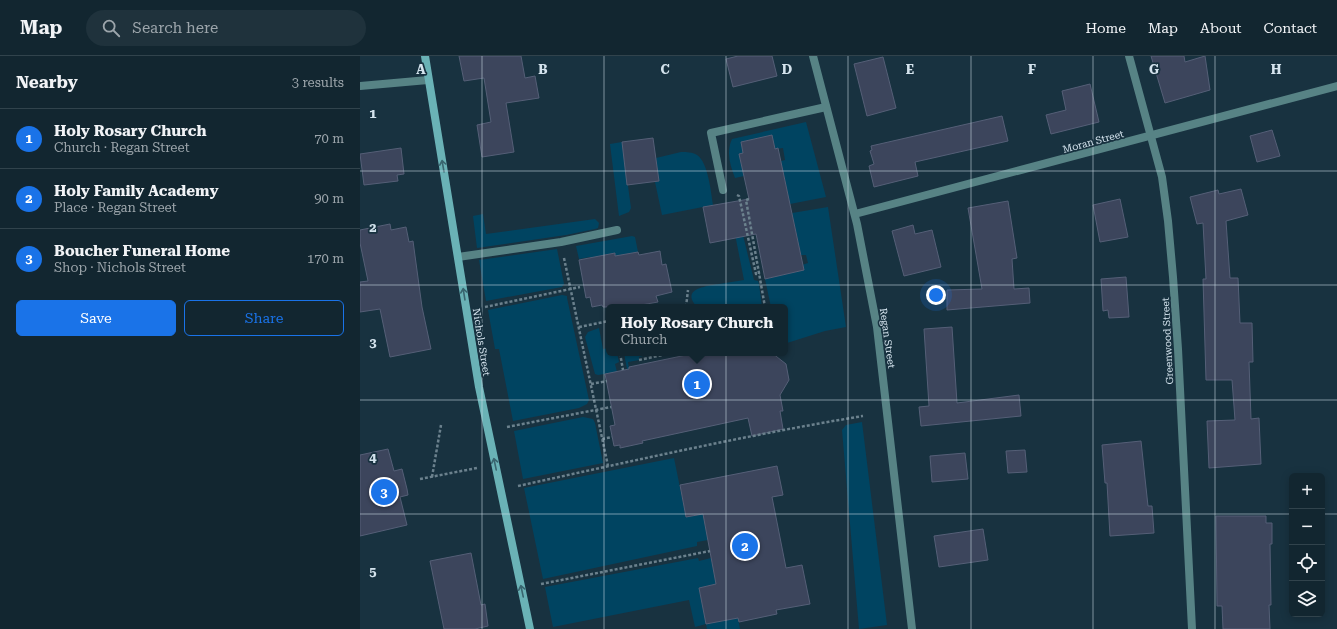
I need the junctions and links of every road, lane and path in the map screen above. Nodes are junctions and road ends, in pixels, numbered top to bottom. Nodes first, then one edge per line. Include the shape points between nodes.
1 (425, 56) edge
2 (812, 56) edge
3 (1129, 56) edge
4 (428, 80) junction
5 (360, 86) edge
6 (1337, 86) edge
7 (826, 107) junction
8 (1151, 136) junction
9 (723, 190) joint
10 (749, 199) dead end
11 (855, 214) junction
12 (617, 230) dead end
13 (561, 242) junction
14 (458, 257) junction
15 (760, 273) junction
16 (580, 286) dead end
17 (571, 288) junction
18 (688, 290) dead end
19 (686, 304) edge
20 (765, 304) edge
21 (485, 307) dead end
22 (606, 322) edge
23 (579, 327) junction
24 (621, 356) edge
25 (658, 356) edge
26 (640, 360) dead end
27 (623, 370) dead end
28 (606, 381) dead end
29 (591, 384) junction
30 (611, 407) dead end
31 (596, 410) junction
32 (863, 416) dead end
33 (441, 425) dead end
34 (507, 427) dead end
35 (612, 438) dead end
36 (602, 439) junction
37 (608, 466) junction
38 (477, 468) dead end
39 (432, 477) junction
40 (420, 479) dead end
41 (518, 486) dead end
42 (710, 551) dead end
43 (541, 584) dead end
44 (530, 629) edge
45 (912, 629) edge
46 (1192, 629) edge

1 - 4 street, Nichols Street
2 - 7 street, Regan Street
3 - 8 street, Greenwood Street
4 - 5 street
14 -> 4 street, Nichols Street
6 - 8 street, Moran Street
7 - 9 street via 712,133
7 - 11 street, Regan Street
8 - 11 street, Moran Street
8 - 46 street, Greenwood Street via 1162,177 1171,249
9 - 15 path via 739,196 756,274
10 - 15 path via 746,200
11 - 45 street, Regan Street via 877,327
12 - 13 street
13 - 14 street
13 - 17 path
44 -> 14 street, Nichols Street via 486,424
15 - 20 path
16 - 17 path
17 - 21 path
17 - 23 path
18 - 19 path
22 - 23 path
23 - 29 path
24 - 27 path
25 - 26 path
28 - 29 path
29 - 31 path
30 - 31 path
31 - 34 path
31 - 36 path
32 - 37 path
33 - 39 path
35 - 36 path
36 - 37 path
37 - 41 path
38 - 39 path
39 - 40 path
42 - 43 path

